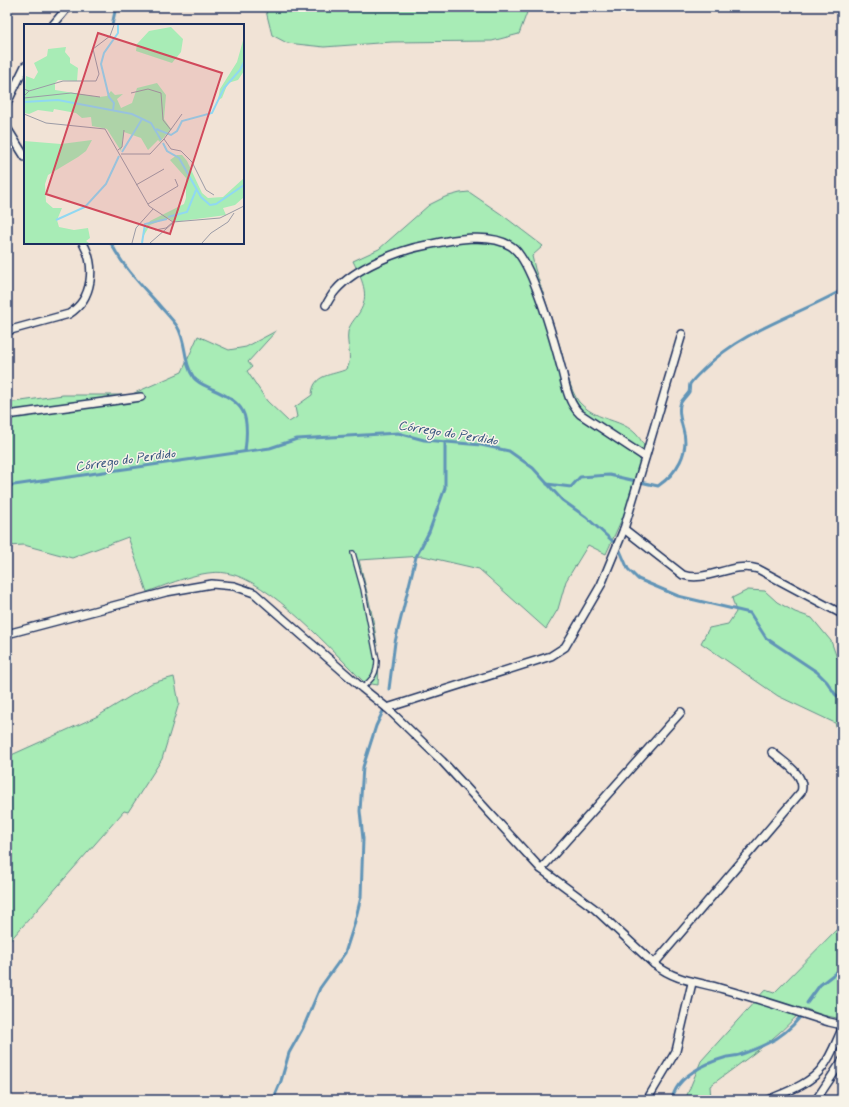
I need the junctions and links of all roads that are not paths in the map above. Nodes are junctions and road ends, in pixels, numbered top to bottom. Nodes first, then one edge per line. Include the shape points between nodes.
1 (68, 7) edge
2 (54, 24) edge
3 (24, 68) edge
4 (7, 103) edge
5 (7, 128) edge
6 (24, 155) edge
7 (84, 244) edge
8 (326, 305) dead end
9 (7, 331) edge
10 (682, 334) dead end
11 (141, 397) dead end
12 (7, 415) edge
13 (645, 457) junction
14 (624, 529) junction
15 (353, 553) dead end
16 (842, 614) edge
17 (7, 634) edge
18 (362, 688) junction
19 (387, 708) junction
20 (681, 712) dead end
21 (772, 752) dead end
22 (541, 869) junction
23 (654, 964) junction
24 (692, 983) junction
25 (842, 1025) edge
26 (842, 1029) edge
27 (842, 1061) edge
28 (647, 1100) edge
29 (768, 1100) edge
30 (816, 1100) edge

1 - 2 street
3 - 4 street
5 - 6 street
7 - 9 street via 91,266 90,282 85,299 78,308 70,314
8 - 13 street via 336,290 354,275 395,254 419,246 458,239 500,241 510,245 524,260 535,288 569,400 574,408
10 - 13 street
11 - 12 street
13 - 14 street
14 - 16 street via 683,575 699,577 741,566 750,567
14 - 19 street via 601,585 574,634 559,653
15 - 18 lane via 377,660 374,678
17 - 18 street via 166,592 212,584 234,586 254,593
18 - 19 street
19 - 22 street via 442,761
20 - 22 street
21 - 23 street via 800,777 803,787 801,792
22 - 23 street via 595,909
23 - 24 street via 664,972
24 - 25 street via 722,988
24 - 28 street via 676,1051
26 - 29 street via 828,1059 817,1074
27 - 30 street

